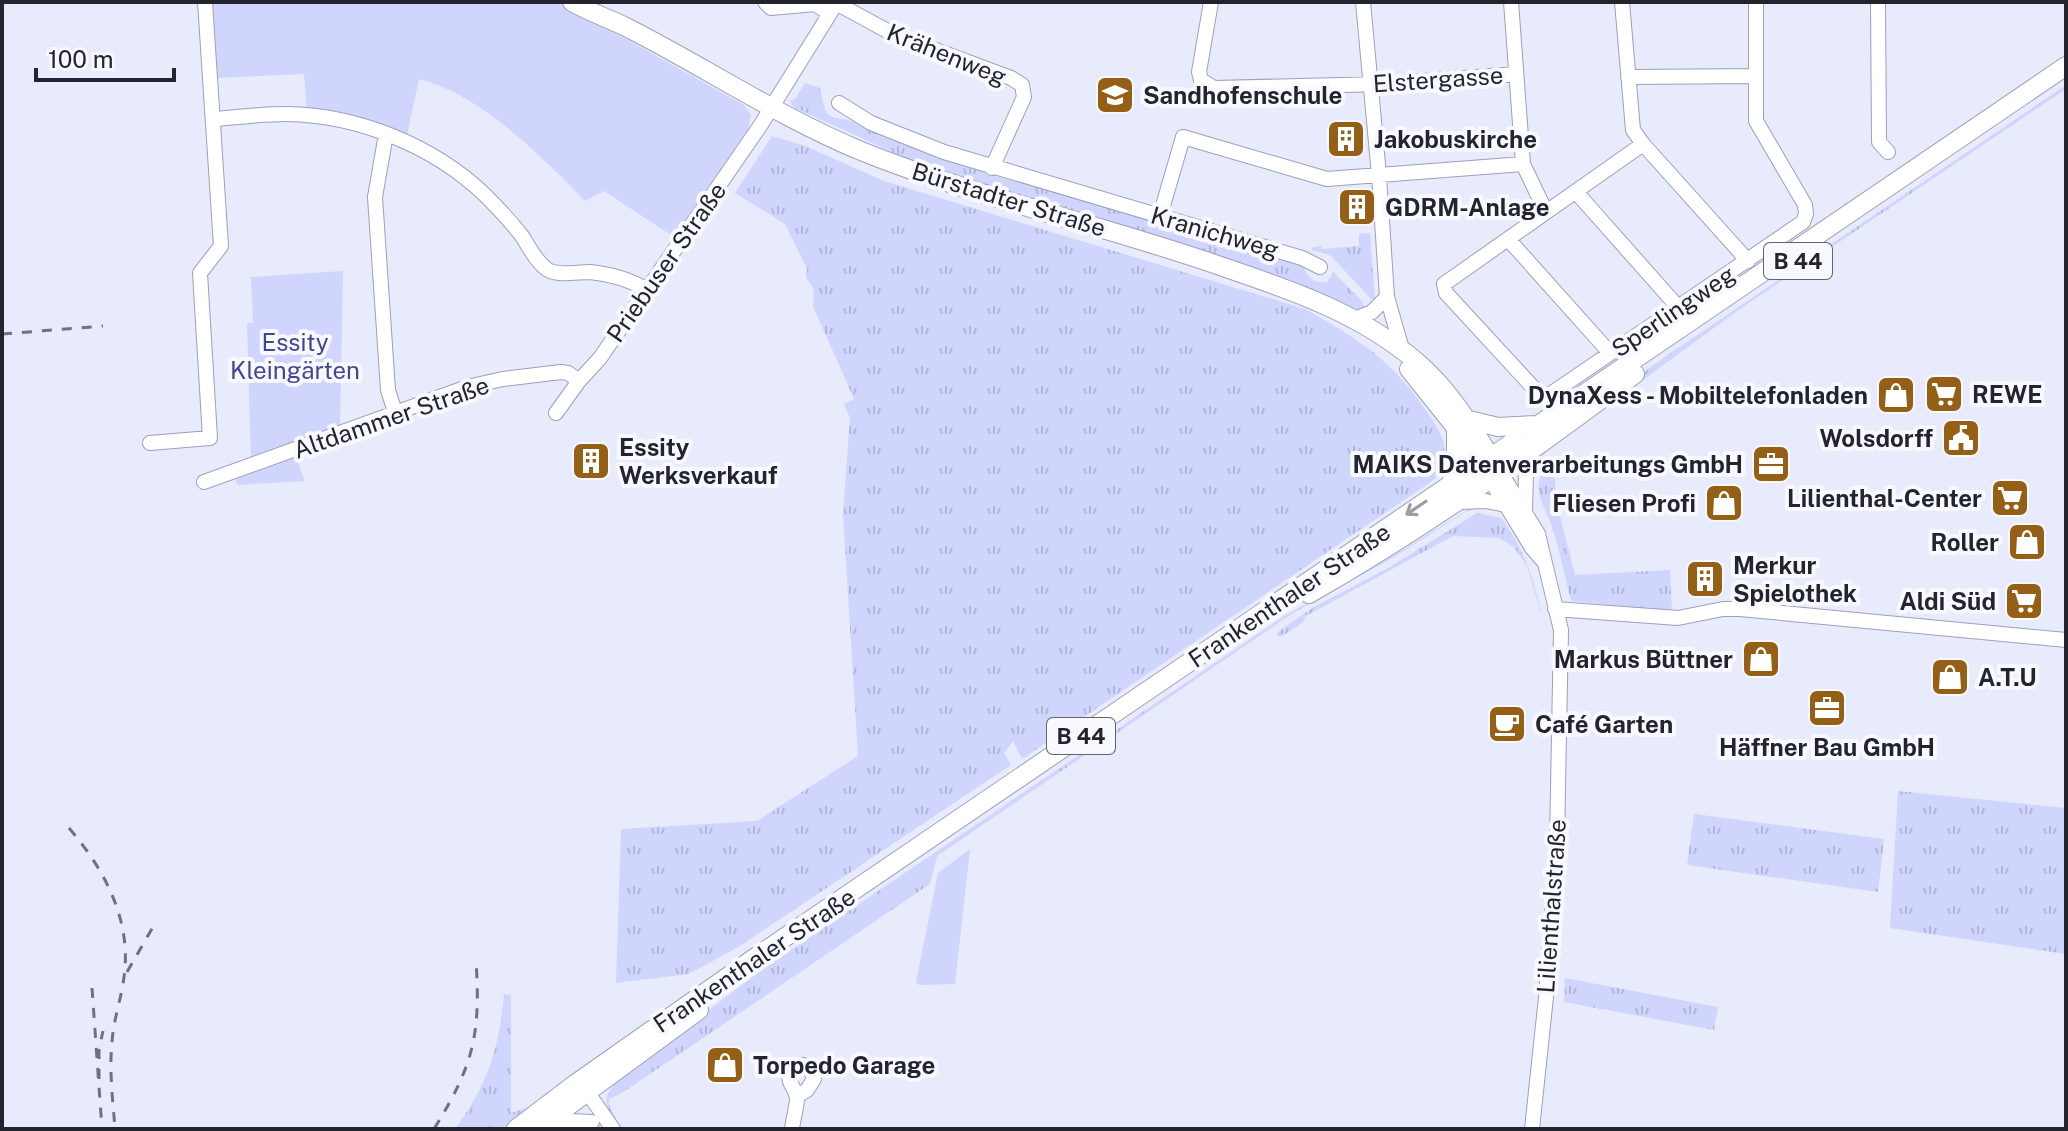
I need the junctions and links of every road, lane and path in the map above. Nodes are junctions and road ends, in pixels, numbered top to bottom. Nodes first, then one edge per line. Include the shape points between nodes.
1 (205, 2) edge
2 (572, 2) edge
3 (596, 2) edge
4 (765, 2) edge
5 (1211, 2) edge
6 (1363, 2) edge
7 (1511, 2) edge
8 (1622, 2) edge
9 (1756, 2) edge
10 (1878, 2) edge
11 (834, 6) edge
12 (626, 27) junction
13 (2066, 66) edge
14 (1516, 74) junction
15 (1756, 76) junction
16 (1628, 77) junction
17 (2066, 77) edge
18 (1371, 84) junction
19 (839, 103) dead end
20 (772, 107) junction
21 (214, 119) junction
22 (386, 134) junction
23 (1643, 144) junction
24 (1888, 152) dead end
25 (1523, 164) junction
26 (992, 168) junction
27 (1379, 175) junction
28 (1576, 192) junction
29 (1546, 212) junction
30 (1160, 216) junction
31 (1508, 239) junction
32 (1748, 261) junction
33 (1320, 267) dead end
34 (647, 290) junction
35 (1387, 297) junction
36 (1678, 307) junction
37 (1355, 319) junction
38 (1377, 333) junction
39 (1402, 349) junction
40 (1610, 353) junction
41 (579, 381) junction
42 (395, 412) junction
43 (556, 413) dead end
44 (1462, 424) junction
45 (1539, 425) junction
46 (150, 443) dead end
47 (1533, 450) junction
48 (1491, 469) junction
49 (204, 482) dead end
50 (1454, 493) junction
51 (1506, 505) junction
52 (1525, 511) junction
53 (1544, 562) junction
54 (1555, 609) junction
55 (2066, 640) edge
56 (580, 1092) junction
57 (797, 1096) dead end
58 (544, 1124) edge
59 (595, 1125) edge
60 (516, 1129) edge
61 (613, 1129) edge
62 (792, 1129) edge
63 (1532, 1129) edge

1 - 21 street
2 - 12 main road, Bürstadter Straße
3 - 12 main road, Bürstadter Straße
4 - 11 street via 771,8
5 - 18 street, Elstergasse via 1199,72 1206,86
6 - 18 street
7 - 14 street
8 - 16 street
9 - 15 street
10 - 24 street via 1879,142
11 - 20 street, Priebuser Straße
11 - 26 street, Krähenweg via 1022,85 1024,97
12 - 20 main road, Bürstadter Straße
13 - 45 main road, Frankenthaler Straße / B 44
14 - 18 street, Elstergasse
14 - 25 street
15 - 16 street
15 - 32 street, Sperlingweg via 1756,121 1805,205 1803,222
16 - 23 street via 1633,130
17 - 47 main road, Frankenthaler Straße / B 44 via 1678,343
18 - 27 street
19 - 26 street, Kranichweg via 871,123
20 - 34 street, Priebuser Straße
20 - 37 main road, Bürstadter Straße via 874,155 1182,252 1316,299
21 - 22 street via 315,116
21 - 46 street via 221,246 200,273 210,438
22 - 34 street via 451,167 483,193 544,268 630,279
22 - 42 street via 375,197 388,390
23 - 28 street
23 - 32 street
25 - 27 street
25 - 29 street
26 - 30 street, Kranichweg
27 - 30 street via 1327,179 1183,137
27 - 35 street
28 - 29 street
28 - 36 street
29 - 31 street
30 - 33 street, Kranichweg
31 - 40 street
31 - 40 street, Sperlingweg via 1444,284 1446,293 1540,395 1549,395
32 - 36 street, Sperlingweg
34 - 41 street, Priebuser Straße
35 - 37 street
35 - 38 street
35 - 39 street
36 - 40 street, Sperlingweg
37 - 38 main road, Bürstadter Straße
38 - 39 main road, Bürstadter Straße
39 - 44 main road, Bürstadter Straße via 1438,383
41 - 42 street, Altdammer Straße via 561,372 503,379
41 - 43 street, Priebuser Straße
42 - 49 street, Altdammer Straße
44 - 45 main road
44 - 48 main road, Bürstadter Straße
44 - 50 main road
45 - 48 main road, Frankenthaler Straße / B 44
47 - 48 main road, Frankenthaler Straße / B 44
47 - 52 street
48 - 50 main road, Frankenthaler Straße / B 44
48 - 51 street, Lilienthalstraße
48 - 52 street, Lilienthalstraße
50 - 51 street
50 - 56 main road, Frankenthaler Straße / B 44 via 750,961
51 - 53 street, Lilienthalstraße
52 - 53 street, Lilienthalstraße via 1538,534
53 - 54 street, Lilienthalstraße
54 - 55 street via 1678,618 1740,609
54 - 63 street, Lilienthalstraße via 1561,630 1557,841
56 - 58 main road, Frankenthaler Straße / B 44
56 - 59 street
56 - 60 main road, Frankenthaler Straße / B 44
56 - 61 street
57 - 62 street
58 - 59 street

